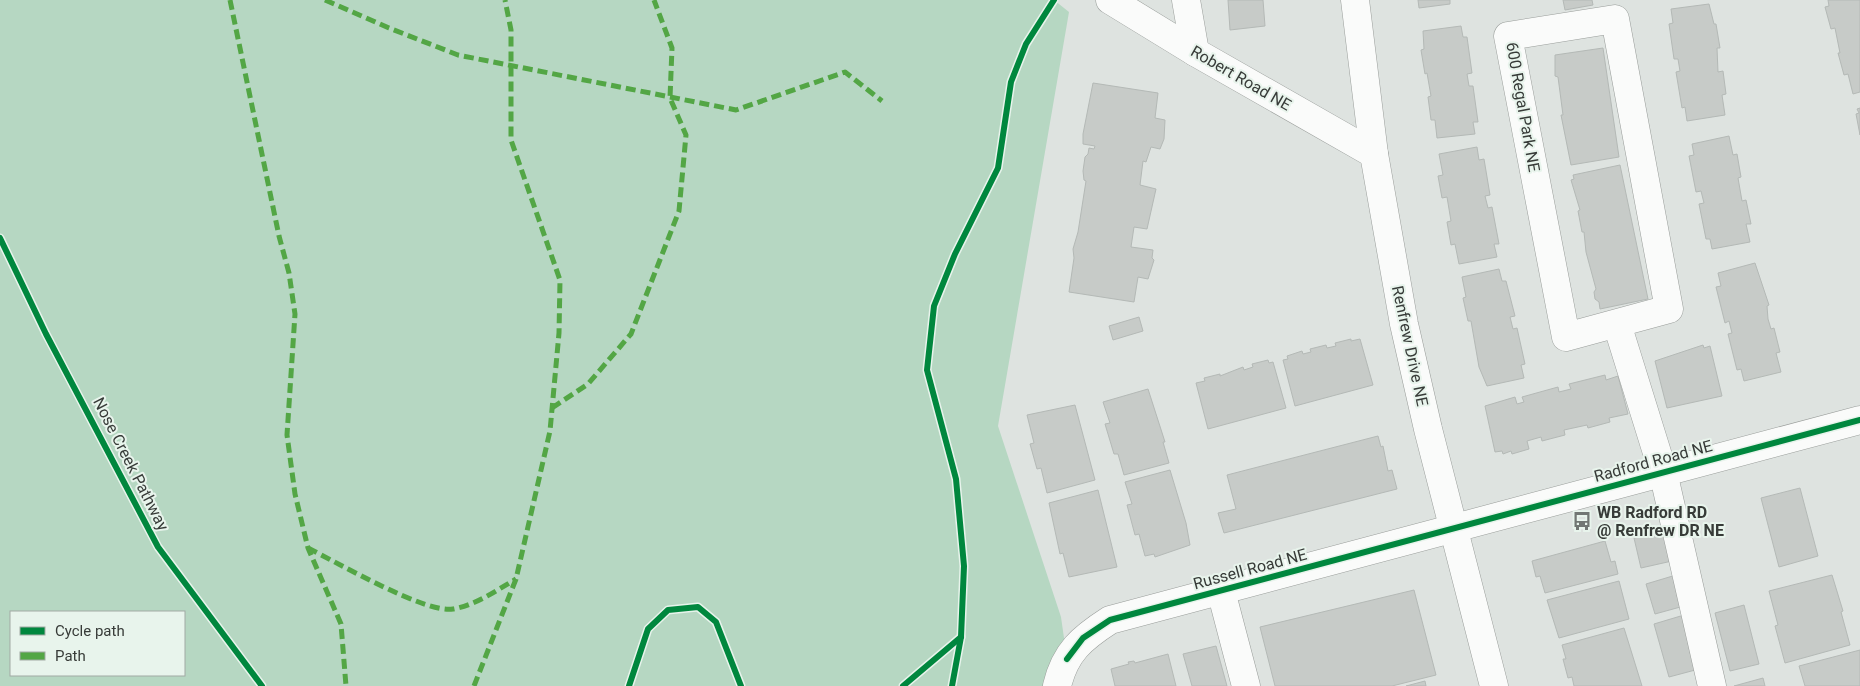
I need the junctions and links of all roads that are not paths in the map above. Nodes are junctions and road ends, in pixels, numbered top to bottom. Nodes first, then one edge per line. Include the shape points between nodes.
1 (1110, 0) edge
2 (1186, 0) edge
3 (1354, 0) edge
4 (1194, 52) junction
5 (1374, 154) junction
6 (1617, 324) junction
7 (1860, 420) edge
8 (1663, 472) junction
9 (1454, 529) junction
10 (1221, 591) junction
11 (1057, 686) edge
12 (1246, 686) edge
13 (1494, 686) edge
14 (1712, 686) edge

1 - 4 street, Robert Road NE
2 - 4 street
3 - 5 street, Renfrew Drive NE
4 - 5 street, Robert Road NE
5 - 9 street, Renfrew Drive NE via 1404,324
6 - 6 street, 600 Regal Park NE via 1669,309 1615,19 1508,36 1566,337
6 - 8 street
7 - 8 street, Radford Road NE
8 - 9 street, Radford Road NE
8 - 14 street
9 - 10 street, Russell Road NE
9 - 13 street, Renfrew Drive NE
10 - 11 street, Russell Road NE via 1110,620 1083,638 1067,659
10 - 12 street

